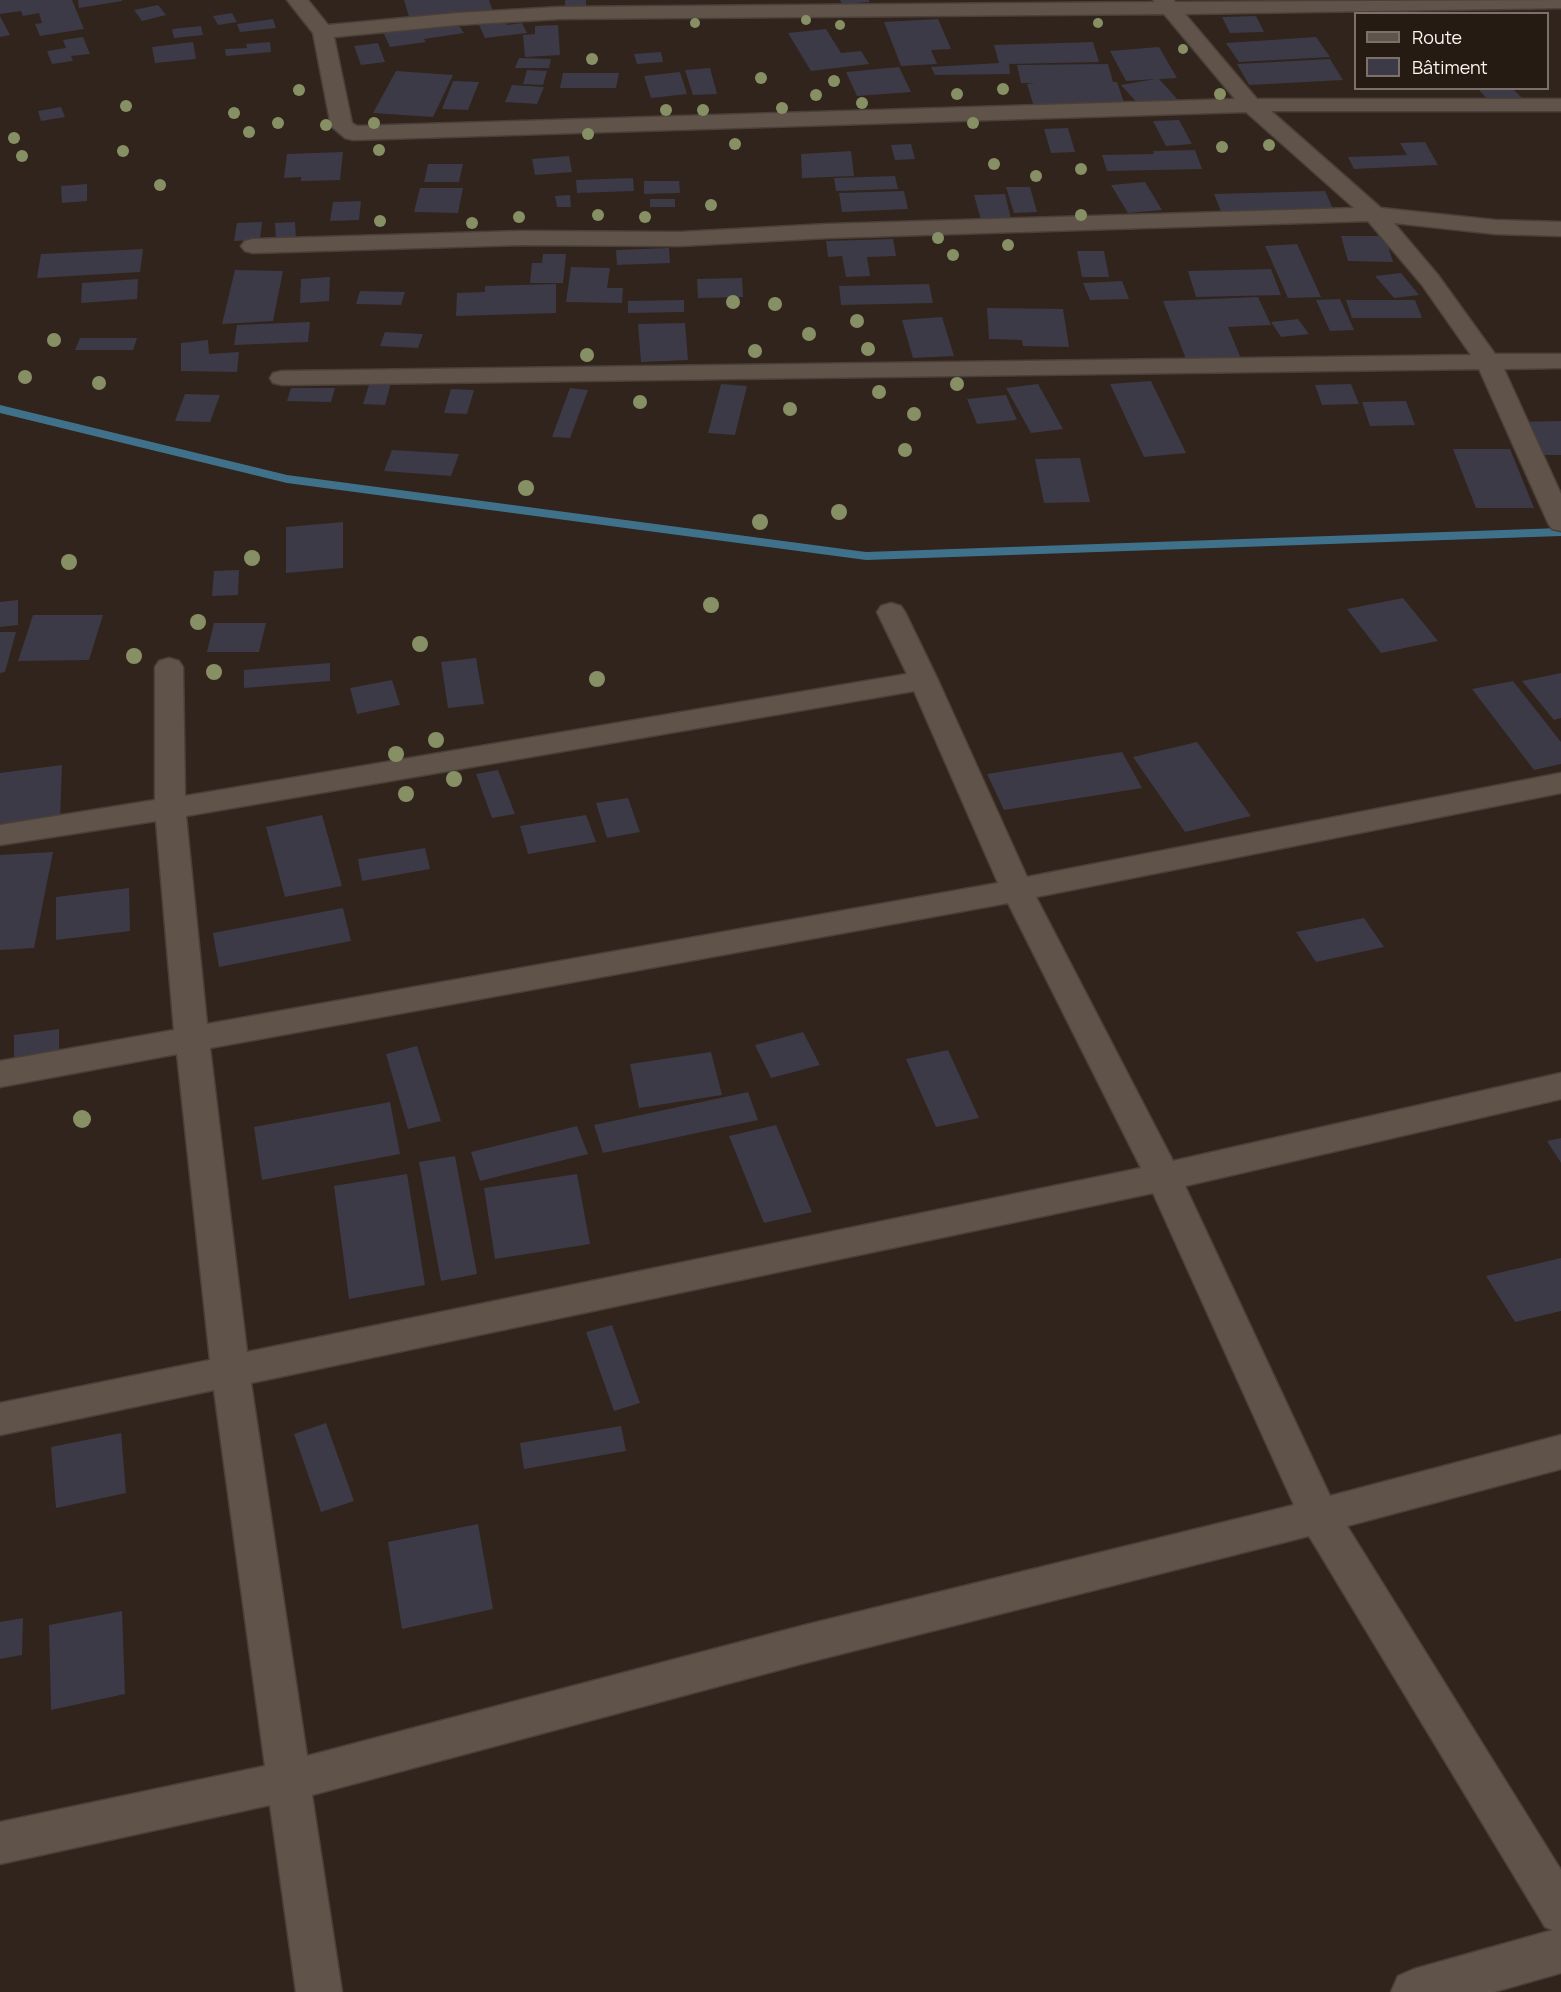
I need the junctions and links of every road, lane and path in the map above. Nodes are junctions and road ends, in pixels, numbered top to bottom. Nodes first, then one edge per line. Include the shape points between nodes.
1 (297, 0) edge
2 (1561, 2) edge
3 (1166, 3) edge
4 (323, 32) junction
5 (1251, 105) junction
6 (1561, 105) edge
7 (1374, 214) junction
8 (1561, 229) edge
9 (253, 246) dead end
10 (1487, 360) junction
11 (1561, 361) edge
12 (282, 378) dead end
13 (1561, 523) edge
14 (891, 612) dead end
15 (169, 668) dead end
16 (924, 680) junction
17 (1561, 783) edge
18 (170, 808) junction
19 (0, 835) edge
20 (1017, 890) junction
21 (192, 1040) junction
22 (0, 1074) edge
23 (1561, 1086) edge
24 (1163, 1178) junction
25 (230, 1372) junction
26 (0, 1419) edge
27 (1561, 1452) edge
28 (1319, 1516) junction
29 (289, 1781) junction
30 (0, 1843) edge
31 (1561, 1911) edge
32 (1561, 1950) edge
33 (319, 1992) edge
34 (1414, 1992) edge

1 - 4 street
2 - 3 street
3 - 4 street via 1045,10 559,13
3 - 5 street
4 - 5 street via 342,126 353,133
5 - 6 street
5 - 7 street
7 - 8 street via 1495,227
7 - 9 street via 680,239 521,238
7 - 10 street via 1430,280
10 - 11 street
10 - 12 street
10 - 13 street
14 - 16 street
15 - 18 street
16 - 18 street
16 - 20 street
17 - 20 street
18 - 19 street
18 - 21 street
20 - 21 street
20 - 24 street
21 - 22 street
21 - 25 street
23 - 24 street
24 - 25 street
24 - 28 street
25 - 26 street
25 - 29 street
27 - 28 street
28 - 29 street via 805,1644
28 - 31 street
29 - 30 street
29 - 33 street
32 - 34 street

